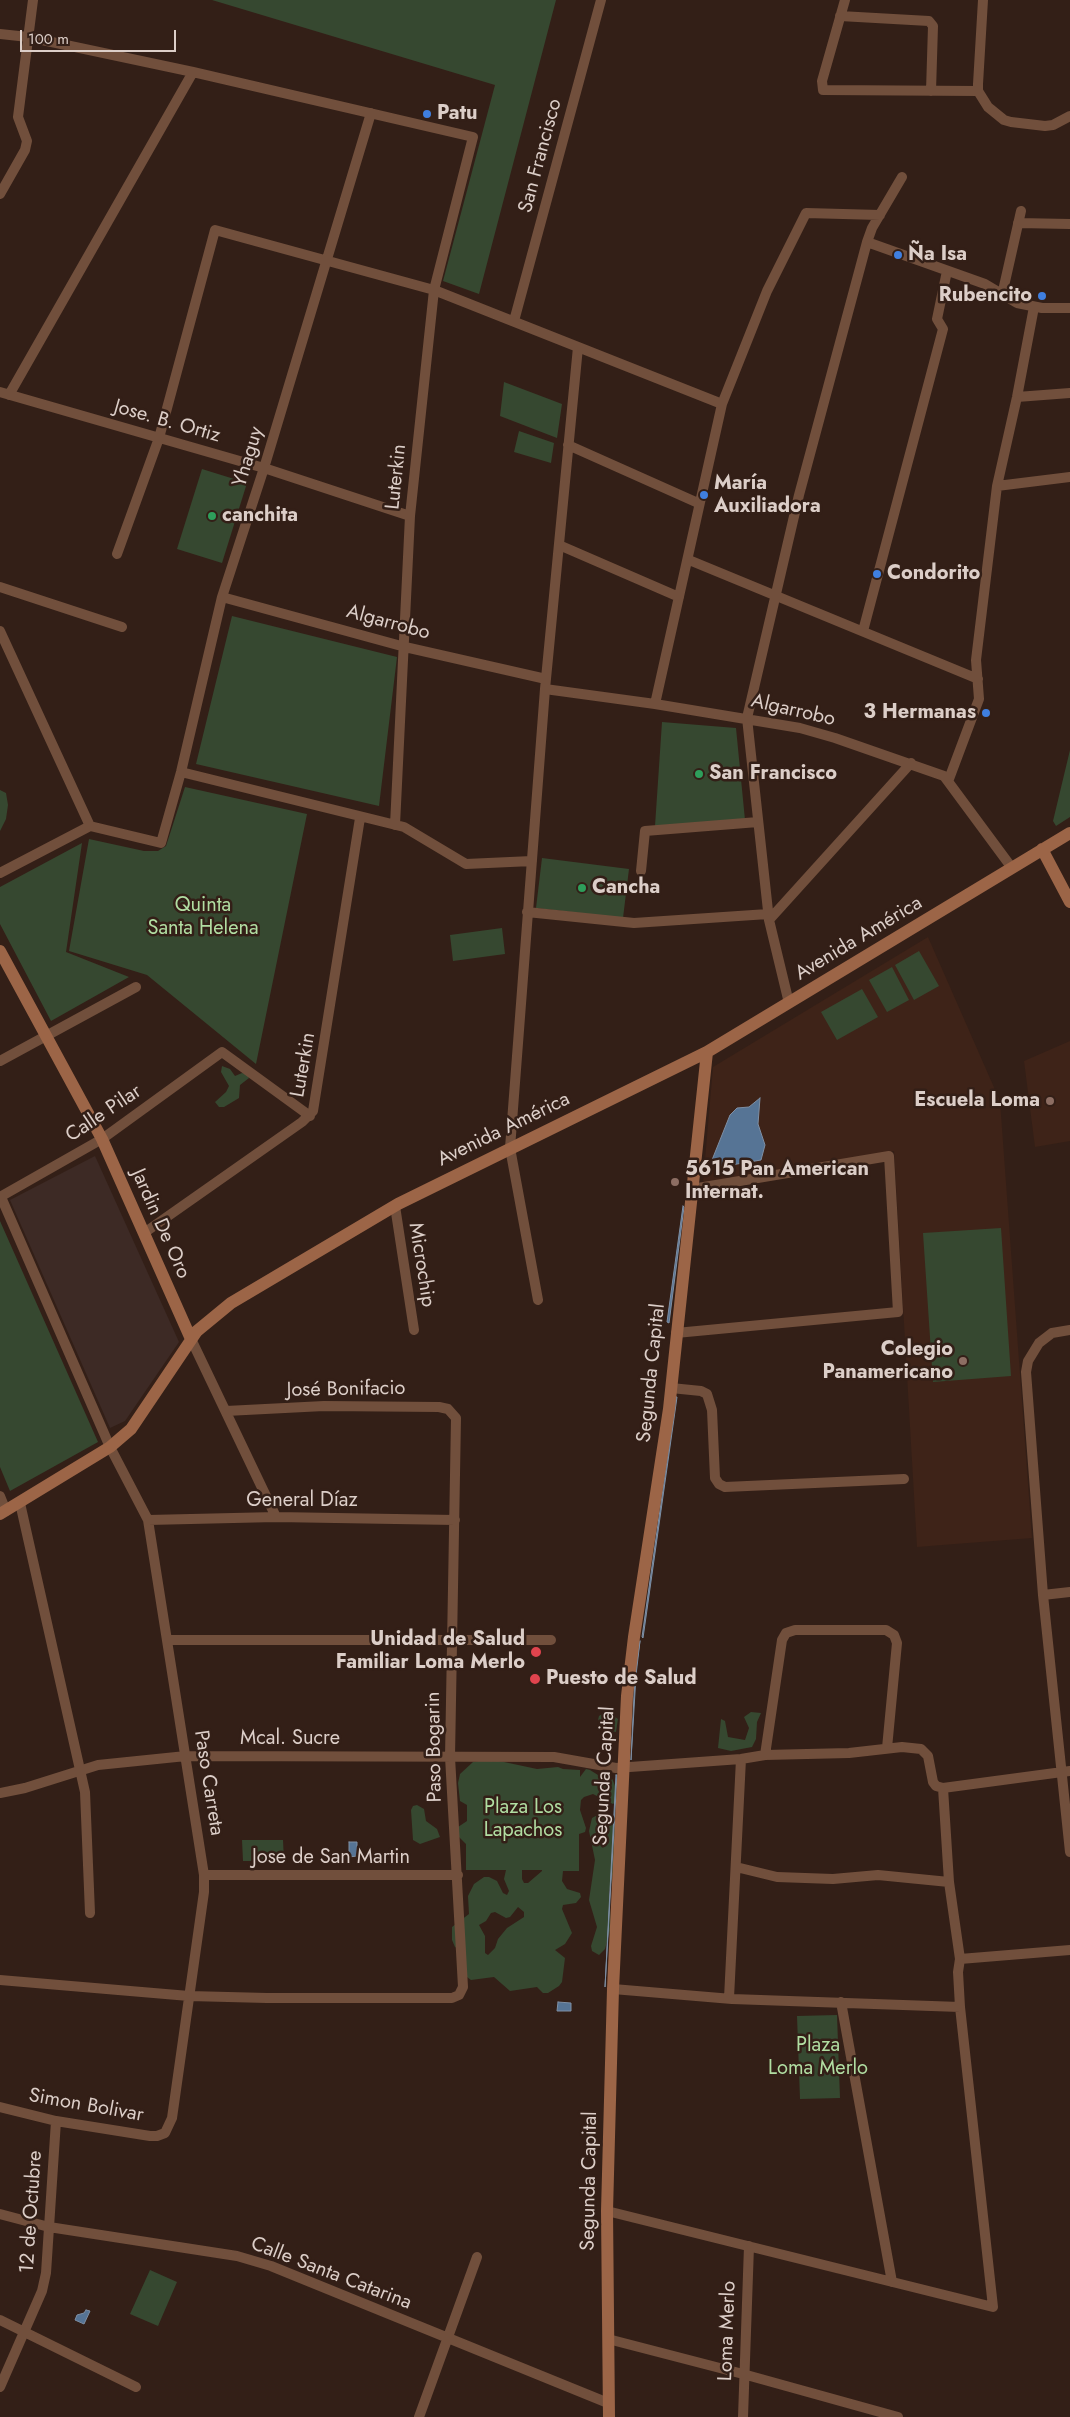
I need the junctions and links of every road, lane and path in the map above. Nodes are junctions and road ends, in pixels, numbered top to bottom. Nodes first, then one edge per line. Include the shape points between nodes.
1 (33, 0) edge
2 (601, 0) edge
3 (845, 0) edge
4 (983, 0) edge
5 (840, 16) junction
6 (0, 34) edge
7 (28, 38) junction
8 (193, 72) junction
9 (931, 91) junction
10 (978, 91) junction
11 (371, 114) junction
12 (1070, 116) edge
13 (902, 177) dead end
14 (0, 194) edge
15 (1021, 211) dead end
16 (880, 215) junction
17 (1018, 223) junction
18 (1070, 224) edge
19 (867, 242) junction
20 (326, 259) junction
21 (947, 271) junction
22 (434, 290) junction
23 (1002, 295) junction
24 (1034, 307) junction
25 (1070, 308) edge
26 (514, 321) junction
27 (578, 347) junction
28 (4, 394) edge
29 (1070, 394) edge
30 (1017, 397) junction
31 (722, 404) junction
32 (159, 438) junction
33 (568, 445) junction
34 (264, 468) junction
35 (1070, 477) edge
36 (996, 486) junction
37 (698, 503) junction
38 (410, 516) junction
39 (559, 545) junction
40 (117, 554) dead end
41 (689, 560) junction
42 (0, 588) edge
43 (776, 596) junction
44 (222, 597) junction
45 (679, 597) junction
46 (122, 627) dead end
47 (0, 631) edge
48 (863, 631) junction
49 (405, 647) junction
50 (978, 679) junction
51 (546, 684) junction
52 (655, 704) junction
53 (747, 718) junction
54 (911, 763) junction
55 (181, 772) junction
56 (949, 779) junction
57 (360, 818) junction
58 (758, 822) junction
59 (395, 825) junction
60 (90, 826) junction
61 (1070, 833) edge
62 (1042, 850) junction
63 (532, 861) junction
64 (1012, 868) junction
65 (641, 872) dead end
66 (0, 873) edge
67 (1070, 902) edge
68 (527, 912) junction
69 (768, 917) junction
70 (0, 951) edge
71 (136, 987) dead end
72 (789, 1003) junction
73 (47, 1036) junction
74 (707, 1052) junction
75 (0, 1061) edge
76 (310, 1116) junction
77 (102, 1139) junction
78 (510, 1148) junction
79 (692, 1189) junction
80 (0, 1197) edge
81 (394, 1206) junction
82 (144, 1233) junction
83 (538, 1300) dead end
84 (414, 1330) dead end
85 (1070, 1330) edge
86 (676, 1333) junction
87 (191, 1339) junction
88 (671, 1388) junction
89 (226, 1412) junction
90 (456, 1424) joint
91 (110, 1447) junction
92 (904, 1479) dead end
93 (0, 1496) edge
94 (20, 1503) junction
95 (3, 1512) edge
96 (276, 1517) junction
97 (148, 1520) junction
98 (455, 1520) junction
99 (1070, 1592) edge
100 (1043, 1595) junction
101 (168, 1640) junction
102 (452, 1640) junction
103 (551, 1640) dead end
104 (887, 1748) junction
105 (765, 1755) junction
106 (186, 1756) junction
107 (450, 1757) junction
108 (741, 1759) junction
109 (625, 1768) junction
110 (80, 1770) junction
111 (1065, 1771) edge
112 (943, 1788) junction
113 (0, 1793) edge
114 (1070, 1852) edge
115 (736, 1866) junction
116 (204, 1875) junction
117 (458, 1875) junction
118 (949, 1882) junction
119 (90, 1913) dead end
120 (1070, 1950) edge
121 (960, 1959) junction
122 (0, 1980) edge
123 (613, 1989) junction
124 (189, 1996) junction
125 (730, 1998) junction
126 (841, 2002) junction
127 (960, 2007) junction
128 (0, 2107) edge
129 (56, 2121) junction
130 (165, 2133) joint
131 (607, 2211) junction
132 (0, 2214) edge
133 (49, 2228) junction
134 (749, 2246) junction
135 (477, 2257) dead end
136 (892, 2282) junction
137 (0, 2320) edge
138 (23, 2332) junction
139 (446, 2338) junction
140 (608, 2339) junction
141 (743, 2374) junction
142 (0, 2387) edge
143 (136, 2387) dead end
144 (608, 2403) junction
145 (419, 2417) edge
146 (609, 2417) edge
147 (743, 2417) edge
148 (898, 2417) edge

1 - 7 street
2 - 26 street, San Francisco
3 - 5 street
4 - 10 street
5 - 9 street via 929,21 933,26
5 - 9 street via 822,80 823,90
6 - 7 street
7 - 8 street
7 - 14 street via 18,117 27,141
8 - 11 street
8 - 28 street
9 - 10 street
10 - 12 street via 988,106 1010,122 1045,126
11 - 20 street, Yhaguy
11 - 22 street, Luterkin via 474,137
13 - 16 street
15 - 17 street
16 - 19 street
16 - 31 street via 806,213 768,291
17 - 18 street
17 - 23 street
19 - 21 street
19 - 43 street via 799,495
20 - 22 street
20 - 32 street via 215,230
20 - 34 street, Yhaguy
21 - 23 street via 985,284
21 - 48 street via 937,319 943,329
22 - 26 street
22 - 38 street, Luterkin
23 - 24 street
24 - 25 street
24 - 30 street
26 - 27 street
27 - 31 street
27 - 33 street
28 - 32 street, Jose. B. Ortiz
29 - 30 street
30 - 36 street
31 - 37 street
32 - 34 street, Jose. B. Ortiz
32 - 40 street
33 - 37 street
33 - 39 street
34 - 38 street, Jose. B. Ortiz
34 - 44 street, Yhaguy
35 - 36 street
36 - 50 street via 976,660
37 - 41 street
38 - 49 street, Luterkin
39 - 45 street
39 - 51 street
41 - 43 street
41 - 45 street
42 - 46 street
43 - 48 street
43 - 53 street
44 - 49 street, Algarrobo
44 - 55 street, Yhaguy
45 - 52 street
47 - 60 street
48 - 50 street
49 - 51 street, Algarrobo
49 - 59 street, Luterkin
50 - 56 street via 977,710
51 - 52 street, Algarrobo
51 - 63 street
52 - 53 street, Algarrobo
53 - 54 street, Algarrobo via 826,736
53 - 58 street
54 - 56 street, Algarrobo
54 - 69 street
55 - 57 street
55 - 60 street, Yhaguy via 161,843
56 - 64 street
57 - 59 street
57 - 76 street, Luterkin via 317,1096
58 - 65 street via 645,831
58 - 69 street
59 - 63 street via 466,864
60 - 66 street
61 - 62 street, Avenida América
62 - 64 street, Avenida América
62 - 67 street
63 - 68 street
64 - 72 street, Avenida América
68 - 69 street via 634,923
68 - 78 street
69 - 72 street
70 - 73 street, Jardin De Oro
71 - 73 street
72 - 74 street, Avenida América
73 - 75 street
73 - 77 street, Jardin De Oro
74 - 78 street, Avenida América
74 - 79 street, Segunda Capital
76 - 77 street, Calle Pilar via 222,1052
76 - 82 street, Luterkin
77 - 80 street, Calle Pilar
77 - 82 street, Jardin De Oro
78 - 81 street, Avenida América
78 - 83 street
79 - 86 street, Segunda Capital
79 - 86 street via 889,1156 898,1312
80 - 91 street, Paso Carreta
81 - 84 street, Microchip
81 - 87 street, Avenida América via 232,1303 204,1323
82 - 87 street, Jardin De Oro
85 - 100 street via 1052,1333 1039,1343 1028,1361 1026,1372
86 - 88 street, Segunda Capital
87 - 89 street, Jardin De Oro
87 - 91 street, Avenida América via 132,1429
88 - 92 street via 707,1394 712,1410 715,1478 725,1488
88 - 109 street, Segunda Capital via 630,1665
89 - 90 street, José Bonifacio via 324,1406 439,1407 453,1413
89 - 96 street, Jardin De Oro
90 - 98 street, Paso Bogarin
91 - 94 street, Avenida América
91 - 97 street, Paso Carreta
93 - 95 street
94 - 95 street, Avenida América
94 - 110 street
96 - 97 street, General Díaz
96 - 98 street, General Díaz
97 - 101 street, Paso Carreta
98 - 102 street, Paso Bogarin
99 - 100 street
100 - 111 street
101 - 102 street
101 - 106 street, Paso Carreta
102 - 103 street
102 - 107 street, Paso Bogarin
104 - 105 street, Mcal. Sucre via 849,1753
104 - 105 street via 897,1643 894,1635 886,1630 795,1630 786,1633 782,1640
104 - 112 street, Mcal. Sucre via 921,1749 928,1756 933,1782
105 - 108 street, Mcal. Sucre
106 - 107 street, Mcal. Sucre
106 - 110 street, Mcal. Sucre via 110,1763
106 - 116 street, Paso Carreta
107 - 109 street, Mcal. Sucre via 554,1757
107 - 117 street, Paso Bogarin
108 - 109 street, Mcal. Sucre
108 - 115 street
109 - 123 street, Segunda Capital
110 - 113 street, Mcal. Sucre
110 - 119 street via 85,1792
111 - 112 street
111 - 114 street
112 - 118 street
115 - 118 street via 777,1877 833,1879 878,1875
115 - 125 street
116 - 117 street, Jose de San Martin
116 - 124 street, Paso Carreta
117 - 124 street, Paso Bogarin via 464,1978 464,1987 459,1995 452,1998
118 - 121 street
120 - 121 street
121 - 127 street
122 - 124 street
123 - 125 street
123 - 131 street, Segunda Capital
124 - 130 street, Paso Carreta via 172,2118
125 - 126 street
126 - 127 street
126 - 136 street
127 - 136 street via 993,2307
128 - 129 street, Simon Bolivar
129 - 130 street, Simon Bolivar via 150,2136
129 - 133 street, 12 de Octubre
131 - 134 street
131 - 140 street, Segunda Capital
132 - 133 street, Calle Santa Catarina
133 - 138 street, 12 de Octubre via 42,2291
133 - 139 street, Calle Santa Catarina via 237,2256 271,2266
134 - 136 street
134 - 141 street, Loma Merlo
135 - 139 street
137 - 138 street
138 - 142 street, 12 de Octubre
138 - 143 street
139 - 144 street, Calle Santa Catarina
139 - 145 street
140 - 141 street
140 - 144 street, Segunda Capital
141 - 147 street, Loma Merlo
141 - 148 street
144 - 146 street, Segunda Capital

